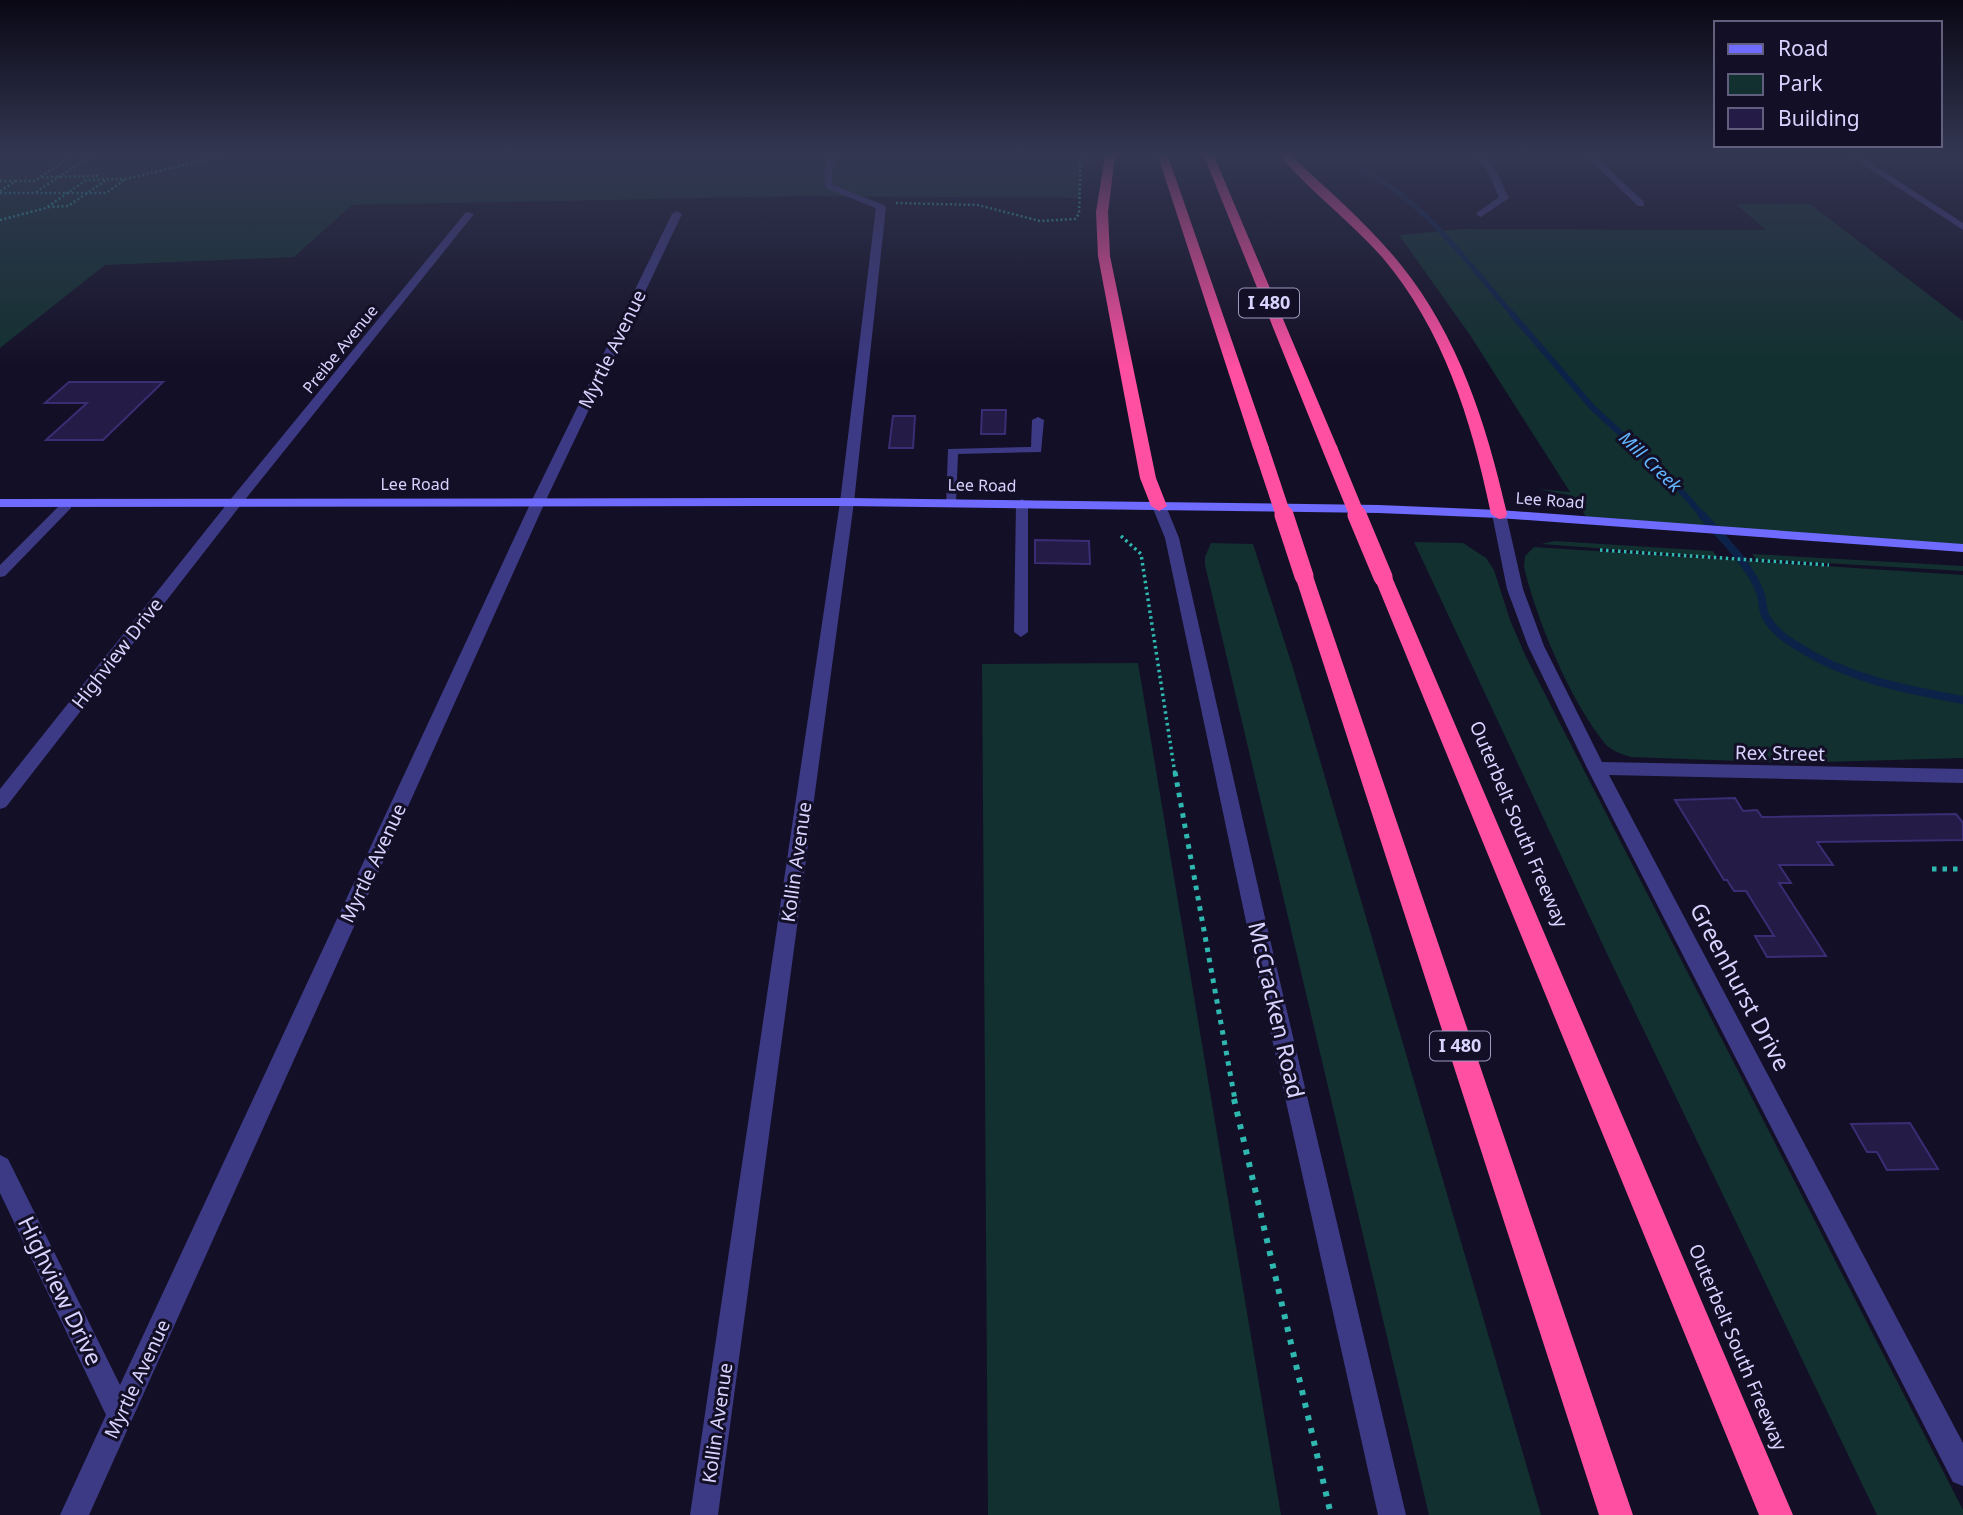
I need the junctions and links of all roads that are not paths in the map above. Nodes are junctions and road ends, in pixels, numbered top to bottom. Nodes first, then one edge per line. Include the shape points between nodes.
1 (459, 227) edge
2 (671, 227) edge
3 (874, 227) edge
4 (1103, 227) edge
5 (1187, 227) edge
6 (1238, 227) edge
7 (1358, 227) edge
8 (1038, 420) dead end
9 (539, 500) junction
10 (847, 502) junction
11 (0, 503) edge
12 (235, 503) junction
13 (950, 503) junction
14 (1022, 503) junction
15 (67, 505) junction
16 (1159, 506) junction
17 (1499, 514) junction
18 (1963, 548) edge
19 (0, 573) edge
20 (1021, 632) dead end
21 (1596, 768) junction
22 (1963, 776) edge
23 (0, 802) edge
24 (0, 1167) edge
25 (120, 1415) junction
26 (1963, 1472) edge
27 (74, 1515) edge
28 (704, 1515) edge
29 (1392, 1515) edge
30 (1616, 1515) edge
31 (1776, 1515) edge

1 - 12 street, Preibe Avenue
2 - 9 street, Myrtle Avenue
3 - 10 street, Kollin Avenue
4 - 16 highway via 1104,256 1148,478
5 - 30 highway, I 480, bridge
6 - 31 highway, Outerbelt South Freeway / I 480, bridge
7 - 17 highway via 1385,253 1427,311 1464,389
8 - 13 lane via 1037,450 952,451
9 - 10 main road, Lee Road
9 - 12 main road, Lee Road
9 - 25 street, Myrtle Avenue
10 - 13 main road, Lee Road
10 - 28 street, Kollin Avenue
11 - 15 main road, Lee Road
12 - 15 main road, Lee Road
12 - 23 street, Highview Drive
13 - 14 main road, Lee Road
14 - 16 main road, Lee Road
14 - 20 lane
15 - 19 lane
16 - 17 main road, Lee Road
16 - 29 street, McCracken Road via 1172,538
17 - 18 main road, Lee Road
17 - 21 street, Greenhurst Drive via 1528,627
21 - 22 street, Rex Street
21 - 26 street, Greenhurst Drive
24 - 25 street, Highview Drive
25 - 27 street, Myrtle Avenue

